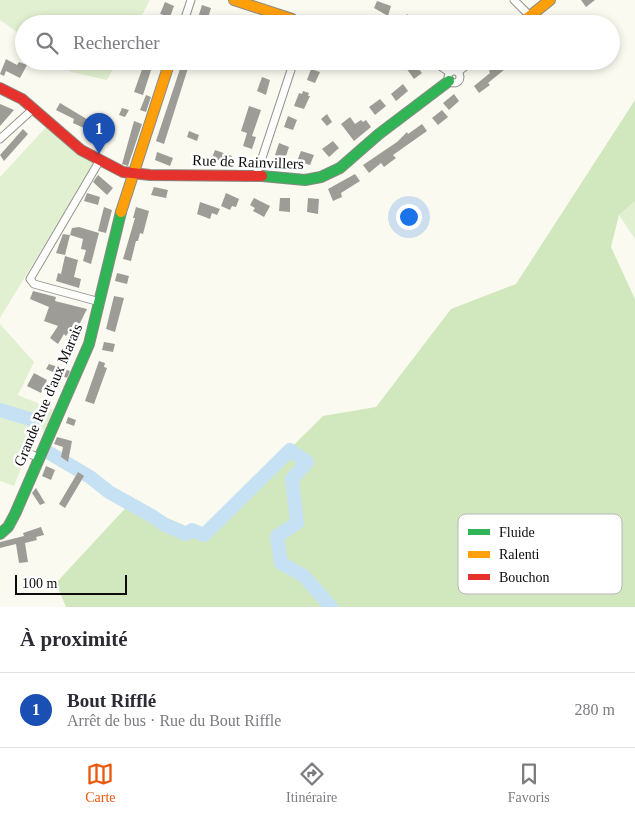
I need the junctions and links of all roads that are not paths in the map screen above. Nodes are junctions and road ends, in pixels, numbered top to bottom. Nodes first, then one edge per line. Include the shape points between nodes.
1 (191, 0) edge
2 (234, 0) edge
3 (514, 0) edge
4 (550, 0) edge
5 (186, 15) edge
6 (276, 15) edge
7 (529, 15) edge
8 (531, 15) edge
9 (167, 70) edge
10 (291, 70) edge
11 (442, 70) edge
12 (461, 70) edge
13 (458, 72) junction
14 (449, 77) junction
15 (0, 88) edge
16 (34, 109) junction
17 (0, 139) edge
18 (100, 160) junction
19 (133, 174) junction
20 (256, 176) junction
21 (100, 302) junction
22 (26, 452) dead end
23 (39, 458) junction
24 (0, 534) edge

1 - 5 street
2 - 6 street
3 - 7 street
4 - 8 street
9 - 19 street, Grande Rue d'aux Marais
10 - 20 street
11 - 14 street
12 - 13 street
13 - 14 street via 453,70
13 - 14 street via 458,81
14 - 20 street, Rue de Rainvillers via 346,164 327,175 304,180
15 - 16 street, Rue de Rainvillers
16 - 17 street
16 - 18 street, Rue de Rainvillers via 81,150
18 - 19 street, Rue de Rainvillers via 119,171
18 - 21 street via 30,279 34,284
19 - 20 street, Rue de Rainvillers
19 - 21 street, Grande Rue d'aux Marais
21 - 23 street, Grande Rue d'aux Marais via 89,344
22 - 23 street
23 - 24 street, Grande Rue d'aux Marais via 13,519

